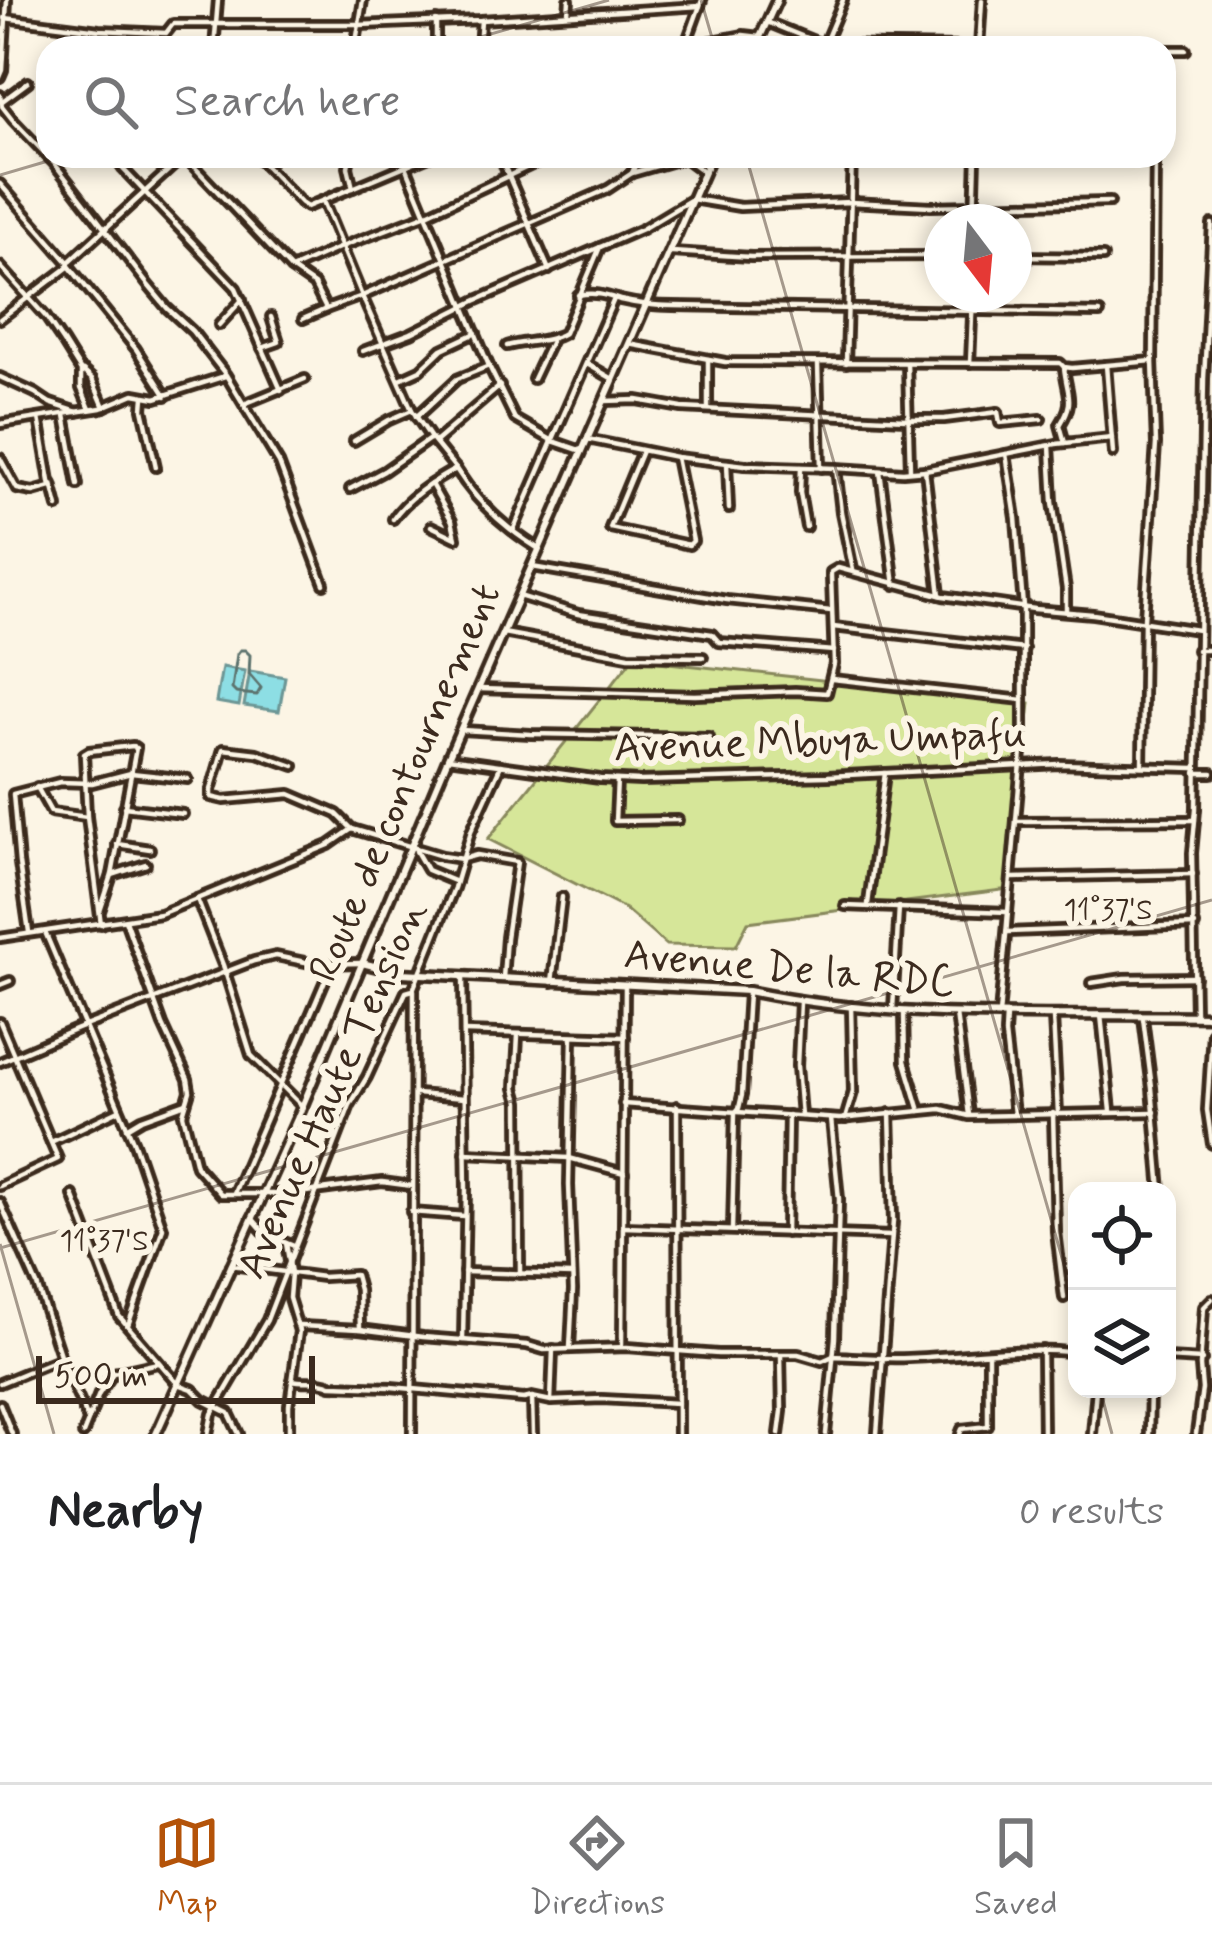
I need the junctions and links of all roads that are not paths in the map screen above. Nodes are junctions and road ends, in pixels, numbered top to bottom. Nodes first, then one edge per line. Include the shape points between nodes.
1 (7, 0) edge
2 (218, 0) edge
3 (362, 0) edge
4 (569, 0) edge
5 (777, 0) edge
6 (842, 0) edge
7 (982, 0) edge
8 (701, 3) edge
9 (568, 13) junction
10 (5, 18) junction
11 (481, 20) junction
12 (436, 21) junction
13 (767, 22) junction
14 (216, 24) junction
15 (359, 24) junction
16 (3, 33) edge
17 (215, 36) edge
18 (357, 36) edge
19 (436, 36) edge
20 (480, 36) edge
21 (689, 36) edge
22 (760, 36) edge
23 (800, 36) edge
24 (827, 36) edge
25 (980, 36) edge
26 (1176, 50) edge
27 (1186, 50) dead end
28 (0, 77) edge
29 (28, 82) dead end
30 (0, 99) edge
31 (36, 145) edge
32 (58, 168) edge
33 (124, 168) edge
34 (172, 168) edge
35 (195, 168) edge
36 (268, 168) edge
37 (348, 168) edge
38 (401, 168) edge
39 (407, 168) edge
40 (505, 168) edge
41 (525, 168) edge
42 (634, 168) edge
43 (649, 168) edge
44 (698, 168) edge
45 (706, 168) edge
46 (851, 168) edge
47 (975, 168) edge
48 (1155, 168) edge
49 (704, 172) junction
50 (632, 173) junction
51 (508, 176) junction
52 (0, 184) edge
53 (353, 188) junction
54 (146, 194) junction
55 (692, 199) junction
56 (323, 201) junction
57 (850, 202) junction
58 (1110, 202) dead end
59 (974, 204) edge
60 (1019, 204) edge
61 (924, 206) edge
62 (427, 214) junction
63 (529, 222) junction
64 (1212, 224) edge
65 (106, 230) junction
66 (1212, 235) edge
67 (341, 247) junction
68 (601, 247) junction
69 (669, 252) junction
70 (848, 256) junction
71 (924, 256) edge
72 (1032, 256) edge
73 (1102, 257) dead end
74 (446, 258) junction
75 (69, 264) junction
76 (0, 266) edge
77 (291, 269) junction
78 (549, 270) junction
79 (1211, 281) edge
80 (585, 282) junction
81 (596, 292) junction
82 (578, 295) junction
83 (362, 296) junction
84 (28, 298) junction
85 (614, 299) junction
86 (242, 300) junction
87 (646, 305) junction
88 (466, 306) junction
89 (326, 309) junction
90 (924, 309) edge
91 (847, 310) junction
92 (1032, 311) edge
93 (973, 312) edge
94 (1100, 313) dead end
95 (271, 317) dead end
96 (0, 319) edge
97 (303, 319) dead end
98 (219, 325) dead end
99 (1209, 331) edge
100 (476, 333) junction
101 (552, 339) junction
102 (382, 344) junction
103 (629, 344) junction
104 (507, 346) dead end
105 (262, 348) junction
106 (363, 351) dead end
107 (708, 359) junction
108 (1153, 361) junction
109 (818, 363) junction
110 (846, 363) junction
111 (907, 363) junction
112 (970, 363) junction
113 (586, 364) junction
114 (1106, 364) junction
115 (489, 366) junction
116 (1064, 367) junction
117 (81, 371) junction
118 (226, 375) junction
119 (0, 376) edge
120 (533, 379) dead end
121 (1208, 379) edge
122 (305, 380) dead end
123 (399, 380) junction
124 (614, 380) junction
125 (500, 386) junction
126 (281, 390) junction
127 (166, 396) junction
128 (144, 397) junction
129 (604, 401) junction
130 (244, 404) junction
131 (104, 407) junction
132 (708, 409) junction
133 (91, 410) junction
134 (77, 412) junction
135 (414, 413) junction
136 (818, 414) junction
137 (64, 416) junction
138 (39, 418) junction
139 (909, 418) junction
140 (1042, 419) dead end
141 (0, 424) edge
142 (1112, 438) junction
143 (587, 439) junction
144 (433, 440) junction
145 (354, 441) dead end
146 (554, 441) junction
147 (1065, 443) junction
148 (1050, 446) junction
149 (642, 451) junction
150 (582, 452) junction
151 (1113, 453) dead end
152 (1006, 454) junction
153 (0, 458) edge
154 (676, 458) junction
155 (727, 463) junction
156 (156, 467) dead end
157 (801, 467) junction
158 (820, 467) junction
159 (836, 468) junction
160 (456, 469) junction
161 (910, 470) junction
162 (925, 470) junction
163 (880, 471) junction
164 (52, 484) junction
165 (431, 484) junction
166 (78, 485) dead end
167 (350, 489) dead end
168 (1203, 497) junction
169 (1212, 497) edge
170 (58, 507) dead end
171 (729, 509) dead end
172 (393, 518) dead end
173 (431, 526) dead end
174 (806, 526) dead end
175 (513, 531) junction
176 (539, 549) junction
177 (532, 567) junction
178 (854, 572) junction
179 (324, 584) dead end
180 (895, 584) junction
181 (940, 595) junction
182 (519, 596) junction
183 (1023, 607) junction
184 (1066, 610) junction
185 (832, 611) junction
186 (1144, 621) junction
187 (833, 627) junction
188 (1198, 630) junction
189 (503, 633) junction
190 (1024, 650) junction
191 (1197, 650) junction
192 (1212, 650) edge
193 (834, 651) junction
194 (703, 657) dead end
195 (832, 679) junction
196 (478, 689) junction
197 (1023, 700) junction
198 (461, 730) junction
199 (709, 736) dead end
200 (448, 758) junction
201 (501, 765) junction
202 (294, 766) dead end
203 (1142, 766) junction
204 (1020, 767) junction
205 (1196, 770) junction
206 (131, 772) junction
207 (885, 773) junction
208 (1212, 773) edge
209 (188, 779) dead end
210 (617, 780) junction
211 (86, 783) junction
212 (37, 787) junction
213 (124, 806) junction
214 (183, 814) dead end
215 (87, 817) junction
216 (678, 820) dead end
217 (1195, 820) junction
218 (1016, 821) junction
219 (352, 829) junction
220 (117, 844) junction
221 (150, 849) dead end
222 (414, 850) junction
223 (406, 859) junction
224 (462, 859) junction
225 (421, 863) junction
226 (146, 864) dead end
227 (112, 874) junction
228 (1193, 874) junction
229 (1011, 878) junction
230 (456, 882) junction
231 (562, 897) dead end
232 (197, 899) junction
233 (845, 906) dead end
234 (868, 906) junction
235 (899, 907) junction
236 (100, 911) junction
237 (1008, 912) junction
238 (125, 920) junction
239 (101, 924) junction
240 (1195, 925) junction
241 (45, 932) junction
242 (1008, 932) junction
243 (29, 934) junction
244 (0, 938) edge
245 (362, 963) junction
246 (332, 964) junction
247 (224, 970) junction
248 (418, 973) junction
249 (463, 976) junction
250 (1195, 977) junction
251 (503, 980) junction
252 (10, 981) dead end
253 (552, 982) junction
254 (1091, 983) dead end
255 (0, 985) edge
256 (625, 985) junction
257 (413, 990) junction
258 (748, 991) junction
259 (153, 999) junction
260 (800, 1001) junction
261 (851, 1006) junction
262 (893, 1011) junction
263 (904, 1012) junction
264 (956, 1014) junction
265 (1142, 1014) junction
266 (1002, 1015) junction
267 (1101, 1015) junction
268 (1053, 1016) junction
269 (1196, 1016) junction
270 (1212, 1016) edge
271 (0, 1022) edge
272 (83, 1027) junction
273 (464, 1032) junction
274 (1212, 1032) edge
275 (518, 1035) junction
276 (572, 1036) junction
277 (625, 1037) junction
278 (15, 1055) junction
279 (0, 1062) edge
280 (280, 1087) junction
281 (413, 1094) junction
282 (464, 1098) junction
283 (186, 1103) junction
284 (623, 1104) junction
285 (302, 1106) junction
286 (676, 1106) junction
287 (119, 1110) junction
288 (920, 1111) junction
289 (1154, 1112) junction
290 (734, 1113) junction
291 (890, 1113) junction
292 (1055, 1113) junction
293 (1111, 1113) junction
294 (1014, 1114) junction
295 (788, 1115) junction
296 (802, 1116) junction
297 (969, 1116) junction
298 (831, 1119) junction
299 (845, 1119) junction
300 (128, 1128) junction
301 (51, 1142) junction
302 (1212, 1144) edge
303 (465, 1153) junction
304 (519, 1156) junction
305 (569, 1158) junction
306 (624, 1173) junction
307 (1160, 1182) edge
308 (0, 1186) edge
309 (412, 1186) junction
310 (318, 1189) junction
311 (234, 1193) junction
312 (262, 1195) junction
313 (73, 1196) dead end
314 (0, 1202) edge
315 (411, 1212) junction
316 (464, 1216) junction
317 (252, 1218) junction
318 (624, 1227) junction
319 (678, 1227) junction
320 (732, 1230) junction
321 (786, 1233) junction
322 (838, 1236) junction
323 (892, 1236) junction
324 (286, 1243) junction
325 (294, 1246) junction
326 (288, 1260) junction
327 (231, 1265) junction
328 (288, 1272) junction
329 (464, 1272) junction
330 (520, 1274) junction
331 (572, 1275) junction
332 (1064, 1298) dead end
333 (1212, 1299) edge
334 (128, 1325) junction
335 (298, 1326) junction
336 (360, 1329) junction
337 (413, 1335) junction
338 (463, 1340) junction
339 (622, 1347) junction
340 (553, 1349) junction
341 (570, 1349) junction
342 (1042, 1349) junction
343 (676, 1350) junction
344 (988, 1353) junction
345 (1068, 1353) edge
346 (781, 1355) dead end
347 (833, 1356) junction
348 (61, 1358) junction
349 (884, 1358) junction
350 (1176, 1359) edge
351 (1202, 1360) junction
352 (160, 1363) junction
353 (292, 1380) junction
354 (0, 1383) edge
355 (178, 1384) junction
356 (412, 1389) junction
357 (532, 1397) junction
358 (1095, 1398) edge
359 (1150, 1398) edge
360 (551, 1401) junction
361 (677, 1403) junction
362 (0, 1404) edge
363 (218, 1406) junction
364 (88, 1420) junction
365 (12, 1434) edge
366 (82, 1434) edge
367 (156, 1434) edge
368 (208, 1434) edge
369 (239, 1434) edge
370 (289, 1434) edge
371 (412, 1434) edge
372 (533, 1434) edge
373 (678, 1434) edge
374 (779, 1434) edge
375 (826, 1434) edge
376 (877, 1434) edge
377 (960, 1434) edge
378 (1043, 1434) edge
379 (1092, 1434) edge
380 (1149, 1434) edge
381 (1196, 1434) edge

1 - 10 street
2 - 14 street
3 - 15 street
4 - 9 street
5 - 13 street
6 - 24 street
7 - 25 street
8 - 9 street
8 - 21 street
9 - 11 street
10 - 14 street via 166,33 173,24
10 - 16 street
11 - 12 street
11 - 20 street
12 - 15 street
12 - 19 street
13 - 22 street
13 - 23 street
14 - 15 street
14 - 17 street
15 - 18 street
16 - 28 street
26 - 27 street
29 - 30 street
30 - 31 street
32 - 65 street
33 - 54 street
34 - 54 street
35 - 77 street
36 - 56 street via 304,205
37 - 53 street
38 - 53 street
39 - 62 street
40 - 51 street
41 - 51 street
42 - 50 street
43 - 50 street
44 - 49 street
45 - 49 street, Route de contournement
46 - 57 street
47 - 59 street
48 - 108 street
49 - 55 street, Route de contournement
50 - 63 street
51 - 62 street
51 - 63 street
52 - 75 street
53 - 56 street
54 - 65 street
54 - 86 street
55 - 57 street via 740,207
55 - 68 street
55 - 69 street, Route de contournement
56 - 67 street
57 - 61 street
57 - 70 street
58 - 60 street
62 - 67 street
62 - 74 street
63 - 74 street
63 - 78 street
64 - 66 street
65 - 75 street
65 - 118 street
66 - 79 street
67 - 77 street
67 - 83 street
68 - 78 street
68 - 80 street
69 - 70 street
69 - 87 street, Route de contournement
70 - 71 street
70 - 91 street
72 - 73 street
74 - 83 street
74 - 88 street
75 - 84 street
75 - 127 street
76 - 84 street
77 - 89 street via 317,287
78 - 88 street
79 - 99 street
80 - 81 street
80 - 82 street
81 - 82 street
81 - 85 street
82 - 101 street via 564,333
83 - 89 street
83 - 102 street
84 - 96 street
84 - 117 street
85 - 87 street
85 - 113 street
86 - 98 street
86 - 105 street
87 - 91 street
87 - 103 street, Route de contournement
88 - 100 street
88 - 102 street
89 - 97 street
90 - 91 street
91 - 110 street
92 - 94 street
93 - 112 street
95 - 105 street via 279,342
99 - 121 street
100 - 115 street
100 - 123 street
101 - 104 street
101 - 120 street
102 - 106 street
102 - 123 street
103 - 107 street
103 - 124 street, Route de contournement
105 - 126 street
107 - 109 street
107 - 132 street
108 - 114 street
108 - 186 street
109 - 110 street
109 - 136 street
110 - 111 street
111 - 112 street
111 - 139 street
112 - 116 street
113 - 124 street
113 - 146 street
114 - 116 street
114 - 142 street
115 - 125 street
115 - 135 street
116 - 147 street
117 - 131 street
117 - 133 street
118 - 127 street
118 - 130 street
119 - 134 street
121 - 168 street
122 - 126 street
123 - 135 street
124 - 129 street, Route de contournement
125 - 144 street
125 - 146 street via 517,421
126 - 130 street
127 - 128 street
128 - 131 street
128 - 156 street
129 - 132 street
129 - 143 street, Route de contournement
130 - 179 street via 280,463
131 - 133 street
132 - 136 street
133 - 134 street
134 - 137 street
135 - 144 street
135 - 145 street
136 - 139 street
136 - 158 street
137 - 138 street
137 - 166 street
138 - 141 street
138 - 164 street
139 - 140 street via 998,412 1000,423
139 - 161 street
142 - 147 street
142 - 151 street
143 - 149 street
143 - 150 street, Route de contournement
144 - 160 street
144 - 167 street
146 - 150 street
146 - 175 street
147 - 148 street
148 - 152 street
148 - 184 street
149 - 154 street
149 - 154 street via 610,528 689,545
150 - 176 street, Route de contournement
152 - 162 street
152 - 183 street
153 - 164 street via 17,489
154 - 155 street
155 - 157 street
155 - 171 street
157 - 158 street
157 - 174 street
158 - 159 street
159 - 163 street
159 - 178 street
160 - 165 street
160 - 175 street
161 - 162 street
161 - 163 street
162 - 181 street
163 - 180 street
164 - 170 street
165 - 172 street
165 - 173 street via 456,536
168 - 169 street
168 - 188 street
175 - 176 street
176 - 177 street, Route de contournement
177 - 182 street, Route de contournement
177 - 185 street
178 - 180 street
178 - 185 street via 831,572
180 - 181 street
181 - 183 street
182 - 189 street, Route de contournement
182 - 193 street via 578,614 714,634 719,642
183 - 184 street
183 - 190 street
184 - 186 street
185 - 187 street
186 - 188 street
186 - 203 street
187 - 190 street
187 - 193 street
188 - 191 street
189 - 194 street via 629,656
189 - 196 street, Route de contournement
190 - 197 street
191 - 192 street
191 - 205 street
193 - 195 street
195 - 196 street via 826,693
195 - 197 street
196 - 198 street, Route de contournement
197 - 204 street
198 - 199 street
198 - 200 street, Route de contournement
200 - 201 street, Avenue Mbuya Umpafu
200 - 222 street, Route de contournement
201 - 210 street, Avenue Mbuya Umpafu
201 - 224 street, Avenue Haute Tension
202 - 219 street via 223,749 211,796 290,794
203 - 204 street, Avenue Mbuya Umpafu
203 - 205 street, Avenue Mbuya Umpafu
204 - 207 street, Avenue Mbuya Umpafu
204 - 218 street
205 - 208 street, Avenue Mbuya Umpafu
205 - 217 street
206 - 209 street
206 - 211 street
206 - 211 street via 134,746 85,754
206 - 213 street
207 - 210 street, Avenue Mbuya Umpafu
207 - 234 street
210 - 216 street via 615,821
211 - 212 street
211 - 215 street
212 - 215 street via 51,812
212 - 243 street via 12,796
213 - 214 street
213 - 220 street
215 - 236 street
217 - 218 street
217 - 228 street
218 - 229 street
219 - 222 street
219 - 232 street
220 - 221 street
220 - 227 street
222 - 223 street, Route de contournement
222 - 224 street
222 - 225 street
223 - 225 street
223 - 245 street, Route de contournement
224 - 230 street, Avenue Haute Tension
224 - 251 street via 518,864
225 - 230 street
226 - 227 street
227 - 236 street
228 - 229 street
228 - 240 street
229 - 237 street
230 - 248 street, Avenue Haute Tension
231 - 253 street
232 - 238 street
232 - 247 street
233 - 234 street
234 - 235 street
235 - 237 street
235 - 262 street
236 - 239 street
237 - 242 street
238 - 239 street
238 - 259 street
239 - 241 street
240 - 242 street
240 - 250 street
241 - 243 street
241 - 272 street
242 - 266 street
243 - 244 street
245 - 246 street
245 - 248 street, Avenue De la RDC
245 - 285 street, Route de contournement
246 - 247 street via 276,956
246 - 280 street
247 - 259 street
247 - 280 street via 251,1055
248 - 249 street, Avenue De la RDC
248 - 257 street, Avenue Haute Tension
249 - 251 street, Avenue De la RDC
249 - 273 street
250 - 254 street
250 - 269 street
251 - 253 street, Avenue De la RDC
252 - 255 street
253 - 256 street, Avenue De la RDC
256 - 258 street, Avenue De la RDC
256 - 277 street
257 - 281 street
257 - 310 street, Avenue Haute Tension via 350,1105
258 - 260 street, Avenue De la RDC
258 - 290 street
259 - 272 street
259 - 283 street via 188,1079
260 - 261 street, Avenue De la RDC
260 - 296 street
261 - 262 street, Avenue De la RDC
261 - 299 street via 853,1092
262 - 263 street, Avenue De la RDC
263 - 264 street, Avenue De la RDC
263 - 288 street via 907,1076
264 - 266 street, Avenue De la RDC
264 - 297 street
265 - 267 street, Avenue De la RDC
265 - 269 street, Avenue De la RDC
265 - 289 street
266 - 268 street, Avenue De la RDC
266 - 294 street
267 - 268 street, Avenue De la RDC
267 - 293 street
268 - 292 street
269 - 270 street, Avenue De la RDC
271 - 278 street
272 - 278 street
272 - 287 street
273 - 275 street
273 - 282 street
274 - 302 street
275 - 276 street
275 - 304 street
276 - 277 street
276 - 305 street
277 - 284 street
278 - 279 street
278 - 301 street
280 - 285 street
280 - 311 street
281 - 282 street
281 - 309 street
282 - 303 street
283 - 300 street
283 - 311 street via 199,1170 221,1194
284 - 286 street
284 - 306 street
285 - 312 street, Route de contournement
286 - 290 street
286 - 319 street
287 - 300 street
287 - 301 street
288 - 291 street
288 - 297 street
289 - 293 street
289 - 307 street
290 - 295 street
290 - 320 street
291 - 299 street
291 - 323 street
292 - 293 street
292 - 294 street
292 - 332 street
294 - 297 street
295 - 296 street
295 - 321 street
296 - 298 street
298 - 299 street
298 - 322 street
300 - 334 street via 164,1230
301 - 308 street via 58,1160
303 - 304 street
303 - 316 street
304 - 305 street
304 - 330 street
305 - 306 street
305 - 331 street
306 - 318 street
309 - 310 street
309 - 315 street
310 - 312 street
310 - 325 street, Avenue Haute Tension
311 - 312 street
312 - 317 street, Route de contournement
313 - 334 street
314 - 348 street
315 - 316 street
315 - 337 street
316 - 329 street
317 - 324 street
317 - 327 street, Route de contournement
318 - 319 street
318 - 339 street
319 - 320 street
319 - 343 street
320 - 321 street
321 - 322 street
322 - 323 street
322 - 347 street
323 - 349 street
324 - 325 street
324 - 326 street
325 - 326 street, Avenue Haute Tension
326 - 328 street, Avenue Haute Tension
327 - 328 street
327 - 355 street, Route de contournement
328 - 335 street
328 - 336 street via 356,1276
328 - 363 street, Avenue Haute Tension
329 - 330 street
329 - 338 street
330 - 331 street
331 - 341 street
333 - 351 street via 1204,1307
334 - 352 street
335 - 336 street
335 - 353 street
336 - 337 street
337 - 338 street
337 - 356 street
338 - 340 street
339 - 341 street
339 - 343 street
340 - 341 street
340 - 360 street
342 - 344 street
342 - 345 street
342 - 378 street
343 - 347 street
343 - 361 street
344 - 349 street
344 - 377 street via 988,1426
346 - 374 street
347 - 349 street
347 - 375 street
348 - 354 street
348 - 364 street
349 - 376 street
350 - 351 street
351 - 381 street
352 - 355 street
352 - 364 street via 113,1373
353 - 356 street
353 - 370 street
355 - 363 street
355 - 367 street, Route de contournement
356 - 357 street
356 - 371 street
357 - 360 street
357 - 372 street
358 - 379 street
359 - 380 street
360 - 361 street
361 - 373 street
362 - 365 street
363 - 368 street, Avenue Haute Tension
363 - 369 street
364 - 366 street

